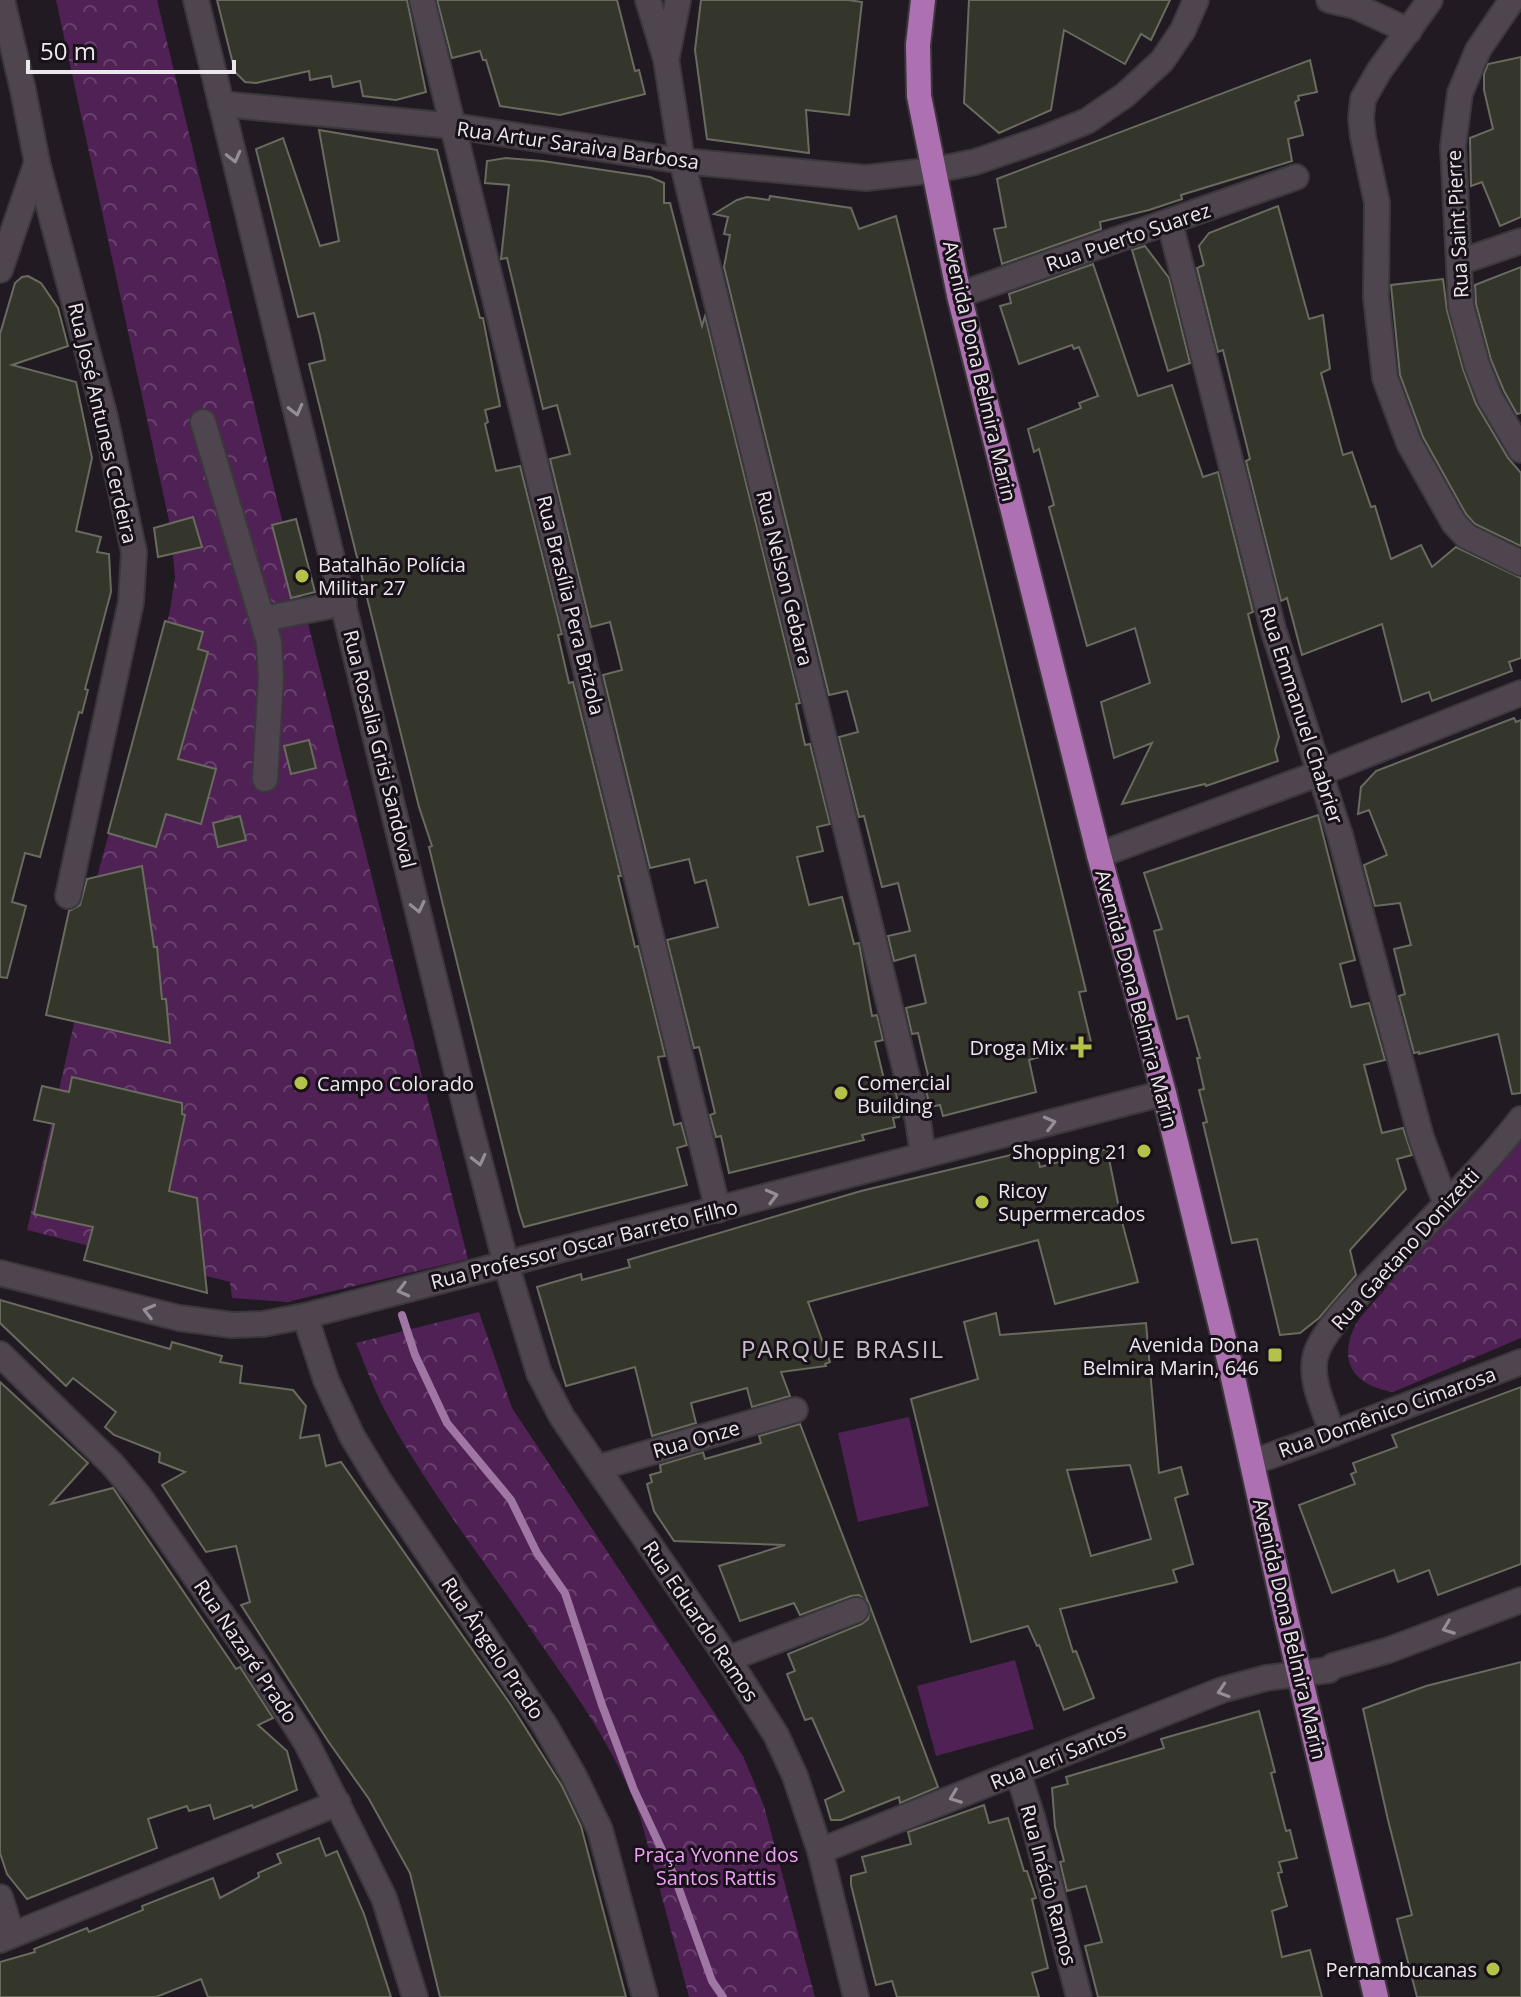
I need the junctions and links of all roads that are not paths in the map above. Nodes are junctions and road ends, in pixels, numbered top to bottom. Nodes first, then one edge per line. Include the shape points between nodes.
1 (2, 0) edge
2 (196, 0) edge
3 (422, 0) edge
4 (648, 0) edge
5 (678, 0) edge
6 (923, 0) edge
7 (1196, 0) edge
8 (1329, 0) edge
9 (1430, 0) edge
10 (1512, 0) edge
11 (1409, 31) junction
12 (666, 59) junction
13 (221, 104) junction
14 (454, 126) junction
15 (682, 161) junction
16 (37, 162) junction
17 (935, 170) junction
18 (1296, 177) dead end
19 (1170, 223) junction
20 (1521, 241) edge
21 (1460, 262) junction
22 (0, 270) edge
23 (959, 295) junction
24 (203, 422) dead end
25 (1521, 450) edge
26 (1521, 563) edge
27 (344, 603) junction
28 (263, 619) junction
29 (1521, 693) edge
30 (1320, 773) junction
31 (265, 779) dead end
32 (1099, 855) junction
33 (68, 896) dead end
34 (1164, 1093) junction
35 (1521, 1119) edge
36 (923, 1155) junction
37 (1446, 1204) junction
38 (718, 1210) junction
39 (506, 1264) junction
40 (0, 1273) edge
41 (305, 1316) junction
42 (0, 1354) edge
43 (1521, 1362) edge
44 (795, 1410) dead end
45 (1332, 1434) junction
46 (1253, 1462) junction
47 (597, 1468) junction
48 (1521, 1600) edge
49 (856, 1610) dead end
50 (728, 1659) junction
51 (1299, 1674) junction
52 (1018, 1773) junction
53 (338, 1803) junction
54 (820, 1851) junction
55 (0, 1897) edge
56 (6, 1938) edge
57 (415, 1997) edge
58 (645, 1997) edge
59 (856, 1997) edge
60 (1079, 1997) edge
61 (1376, 1997) edge

1 - 16 street, Rua José Antunes Cerdeira
2 - 13 street, Rua Rosalia Grisi Sandoval
3 - 14 street, Rua Brasília Pera Brizola
4 - 12 street, Rua Nelson Gebara
5 - 12 street
6 - 17 main road, Avenida Dona Belmira Marin via 919,96
7 - 17 street via 1162,61 1107,108 1045,138
8 - 11 street
9 - 11 street
10 - 21 street, Rua Saint Pierre via 1478,50 1456,109
11 - 26 street via 1368,89 1361,118 1377,203 1376,297 1385,378 1409,443 1454,523 1466,536
12 - 15 street, Rua Nelson Gebara
13 - 14 street, Rua Artur Saraiva Barbosa
13 -> 27 street, Rua Rosalia Grisi Sandoval
14 - 15 street, Rua Artur Saraiva Barbosa
14 - 38 street, Rua Brasília Pera Brizola
15 - 17 street, Rua Artur Saraiva Barbosa via 866,178
15 - 36 street, Rua Nelson Gebara
16 - 22 street
16 - 33 street, Rua José Antunes Cerdeira via 105,417 134,552 131,602
17 - 23 main road, Avenida Dona Belmira Marin
18 - 19 street, Rua Puerto Suarez
19 - 23 street, Rua Puerto Suarez
19 - 30 street, Rua Emmanuel Chabrier via 1250,546
20 - 21 street
21 - 25 street, Rua Saint Pierre via 1461,306 1477,365
23 - 32 main road, Avenida Dona Belmira Marin
24 - 28 street
27 - 28 street
27 -> 39 street, Rua Rosalia Grisi Sandoval
28 - 31 street via 271,677
29 - 30 street
30 - 32 street
30 - 37 street, Rua Emmanuel Chabrier via 1421,1137
32 - 34 main road, Avenida Dona Belmira Marin
36 -> 34 street, Rua Professor Oscar Barreto Filho
34 - 46 main road, Avenida Dona Belmira Marin
35 - 37 street, Rua Gaetano Donizetti
38 -> 36 street, Rua Professor Oscar Barreto Filho
37 - 45 street, Rua Gaetano Donizetti via 1361,1293 1318,1348 1314,1371
38 - 39 street, Rua Professor Oscar Barreto Filho
39 -> 41 street, Rua Professor Oscar Barreto Filho
39 - 47 street, Rua Eduardo Ramos via 539,1373
41 -> 40 street, Rua Professor Oscar Barreto Filho via 232,1325 179,1318
41 - 58 street, Rua Ângelo Prado via 352,1436 574,1776 600,1830
42 - 53 street, Rua Nazaré Prado via 112,1464 145,1505 306,1742
43 - 45 street, Rua Domênico Cimarosa
44 - 47 street, Rua Onze
45 - 46 street, Rua Domênico Cimarosa
46 - 51 main road, Avenida Dona Belmira Marin
47 - 50 street, Rua Eduardo Ramos
48 -> 51 street, Rua Leri Santos via 1389,1650
49 - 50 street
50 - 54 street, Rua Eduardo Ramos via 776,1735
51 -> 52 street, Rua Leri Santos via 1222,1690
51 - 61 main road, Avenida Dona Belmira Marin
52 -> 54 street, Rua Leri Santos
52 - 60 street, Rua Inácio Ramos
53 - 56 street
53 - 57 street, Rua Nazaré Prado via 384,1898
54 - 59 street, Rua Eduardo Ramos
55 - 56 street

